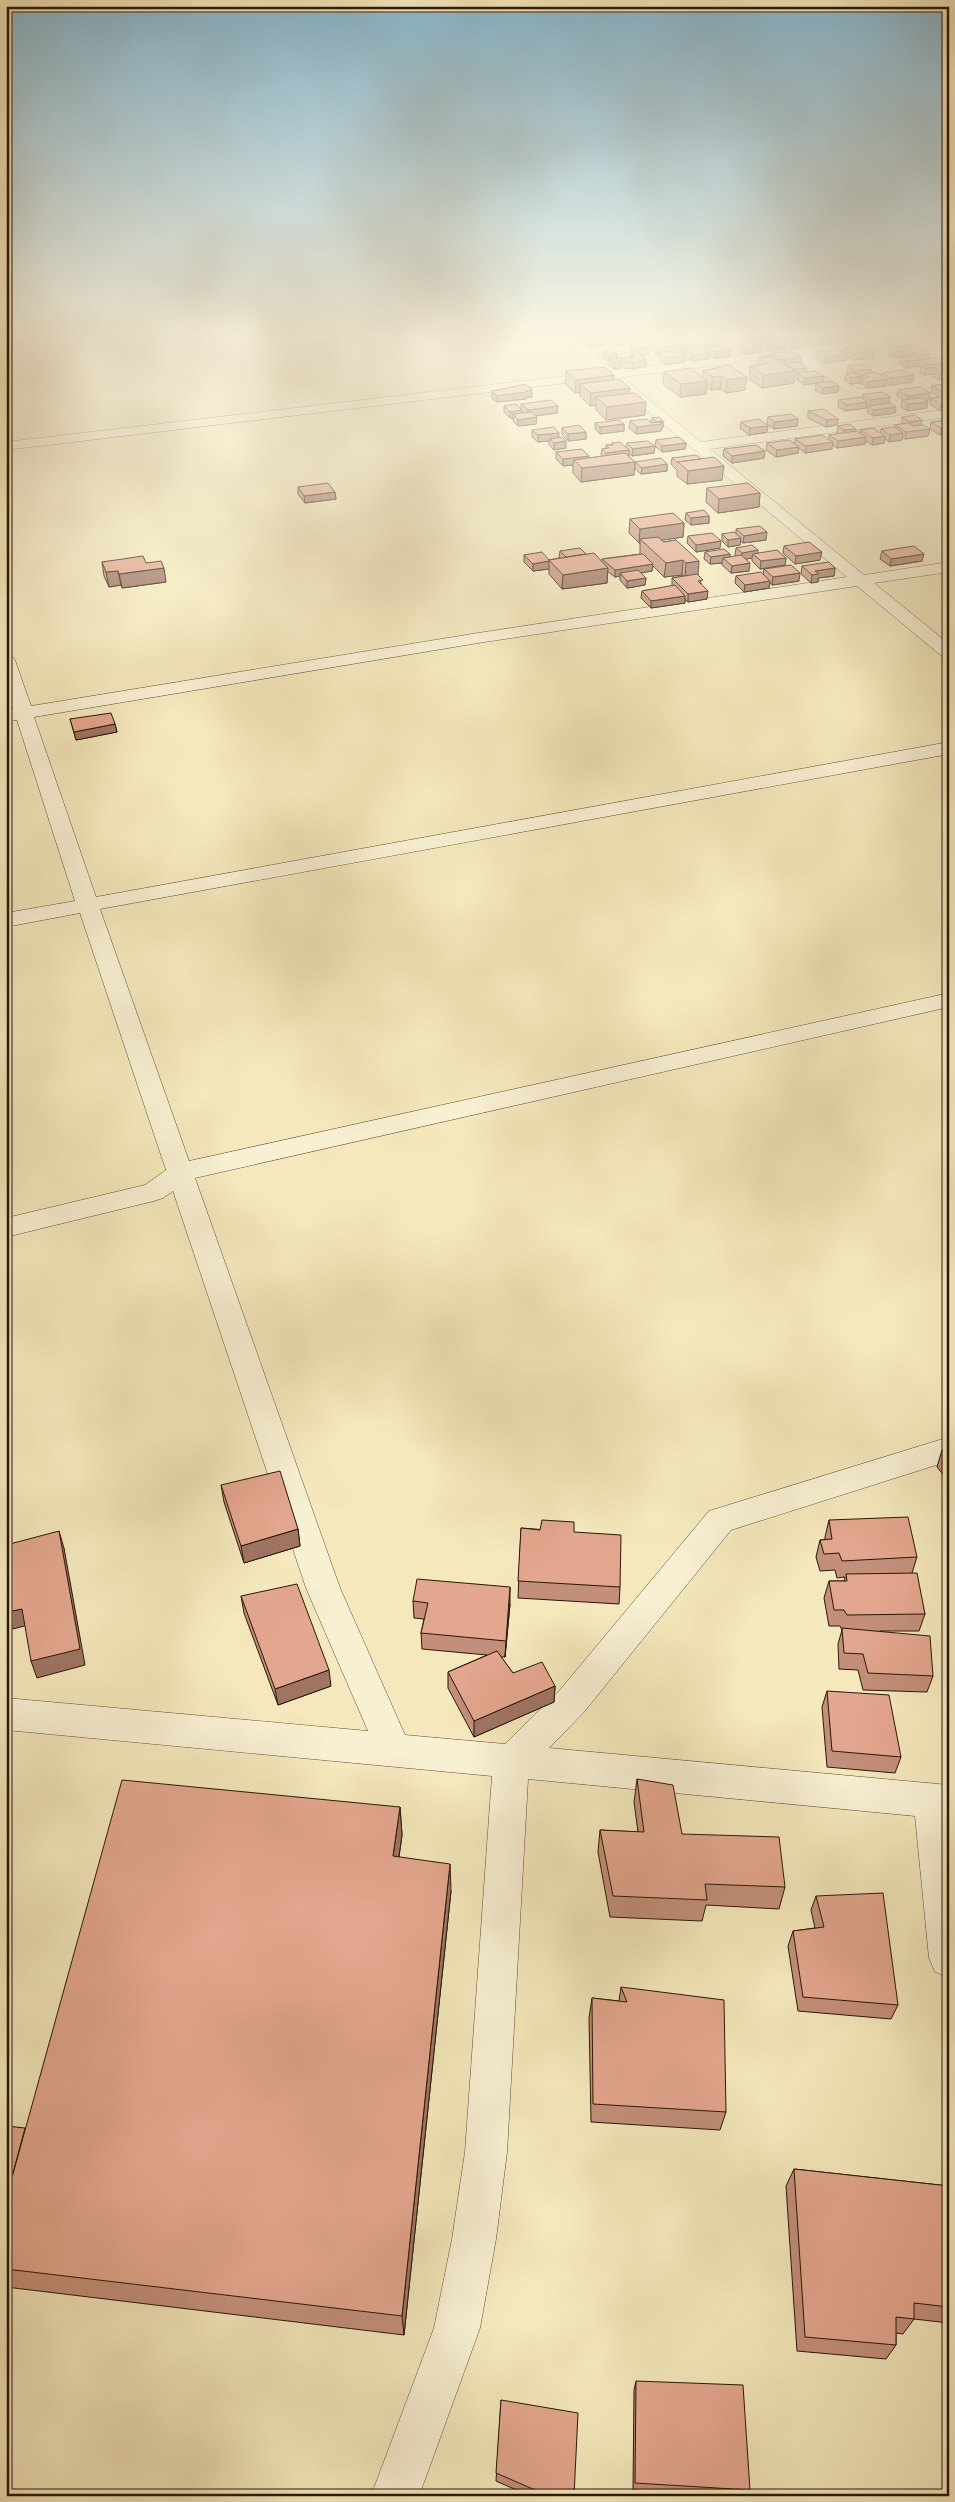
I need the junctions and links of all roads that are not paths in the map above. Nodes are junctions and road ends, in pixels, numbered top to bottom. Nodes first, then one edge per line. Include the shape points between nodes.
1 (705, 450) edge
2 (949, 567) edge
3 (863, 580) junction
4 (949, 654) edge
5 (6, 660) edge
6 (15, 715) edge
7 (949, 748) edge
8 (88, 906) junction
9 (6, 920) edge
10 (949, 1000) edge
11 (180, 1172) junction
12 (6, 1228) edge
13 (949, 1449) edge
14 (6, 1714) edge
15 (393, 1750) junction
16 (510, 1762) junction
17 (940, 1802) edge
18 (949, 1958) edge
19 (395, 2496) edge

1 - 3 street
2 - 3 street
3 - 4 street
3 - 6 street via 478,638
5 - 6 street
6 - 8 street
7 - 8 street
8 - 9 street
8 - 11 street
10 - 11 street
11 - 12 street via 154,1192
11 - 15 street via 323,1588
13 - 16 street via 720,1520 572,1701
14 - 15 street
15 - 16 street
16 - 17 street
16 - 19 street via 486,2152 474,2239 457,2328
17 - 18 street

